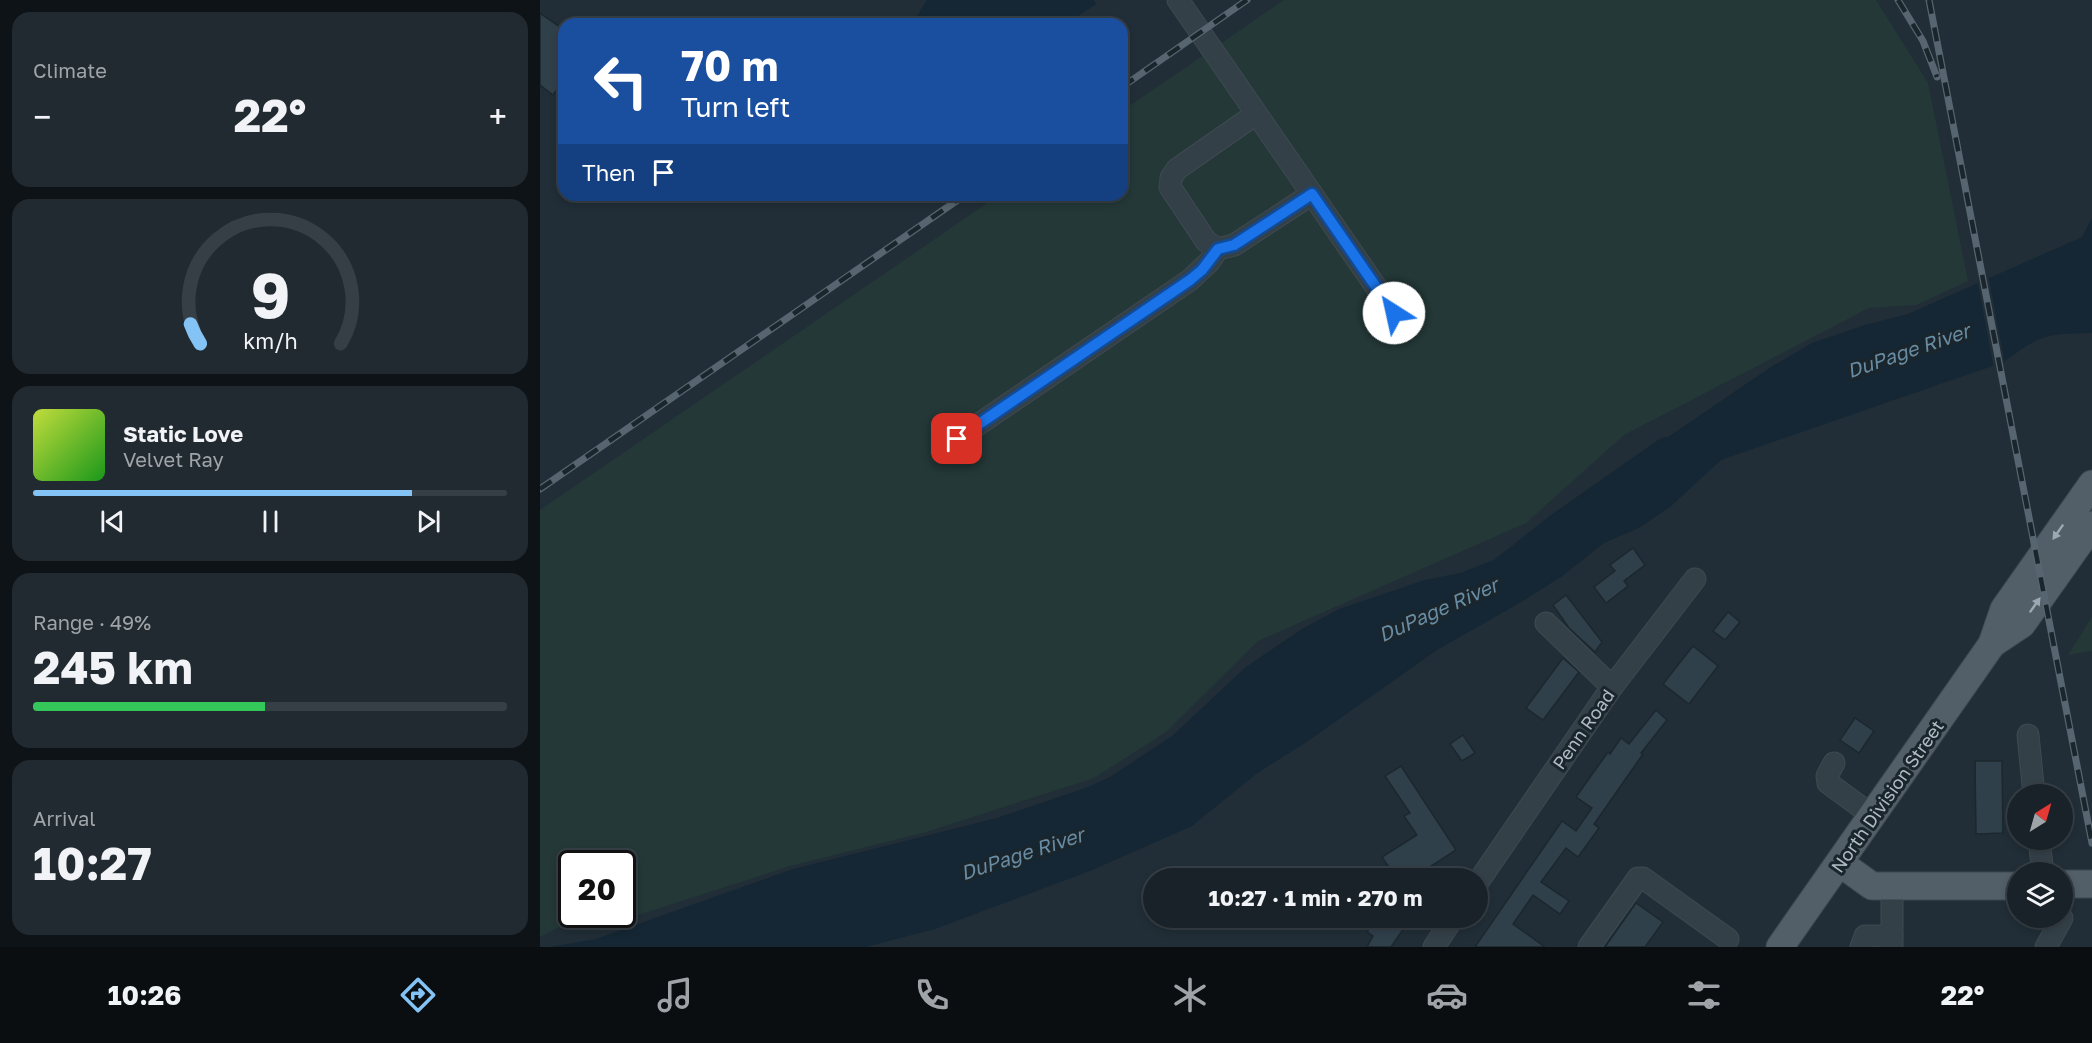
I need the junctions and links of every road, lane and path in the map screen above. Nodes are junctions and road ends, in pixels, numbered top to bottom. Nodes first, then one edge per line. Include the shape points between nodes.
1 (1178, 0) edge
2 (1256, 114) junction
3 (1312, 194) junction
4 (1218, 249) junction
5 (1394, 313) dead end
6 (957, 439) dead end
7 (2092, 484) edge
8 (2092, 525) edge
9 (1695, 579) dead end
10 (1546, 623) dead end
11 (1992, 644) junction
12 (1612, 687) junction
13 (2028, 735) dead end
14 (1834, 763) dead end
15 (2033, 784) edge
16 (1873, 816) junction
17 (1840, 864) junction
18 (1488, 868) edge
19 (2073, 882) edge
20 (2092, 884) edge
21 (2007, 886) edge
22 (1892, 887) junction
23 (1446, 928) edge
24 (2056, 928) edge
25 (1892, 942) edge
26 (1730, 944) edge
27 (1434, 947) edge
28 (1589, 947) edge
29 (1780, 947) edge
30 (1861, 947) edge
31 (2046, 947) edge

1 - 2 street
2 - 3 street
2 - 4 street via 1177,169 1171,178 1170,187 1206,241
3 - 4 street via 1234,245
3 - 5 street
4 - 6 street via 1190,280
7 -> 11 main road, North Division Street via 2004,609
11 -> 8 main road, North Division Street via 2022,624
9 - 12 street, Penn Road
10 - 12 street
11 - 16 main road, North Division Street
12 - 18 street, Penn Road
13 - 15 street
14 - 16 street via 1828,783
16 - 17 main road, North Division Street
17 - 22 main road via 1872,886
17 - 29 main road, North Division Street
19 - 20 main road
21 - 22 main road
22 - 25 street
23 - 27 street
24 - 31 street
25 - 30 street via 1865,936
26 - 28 street via 1638,878

